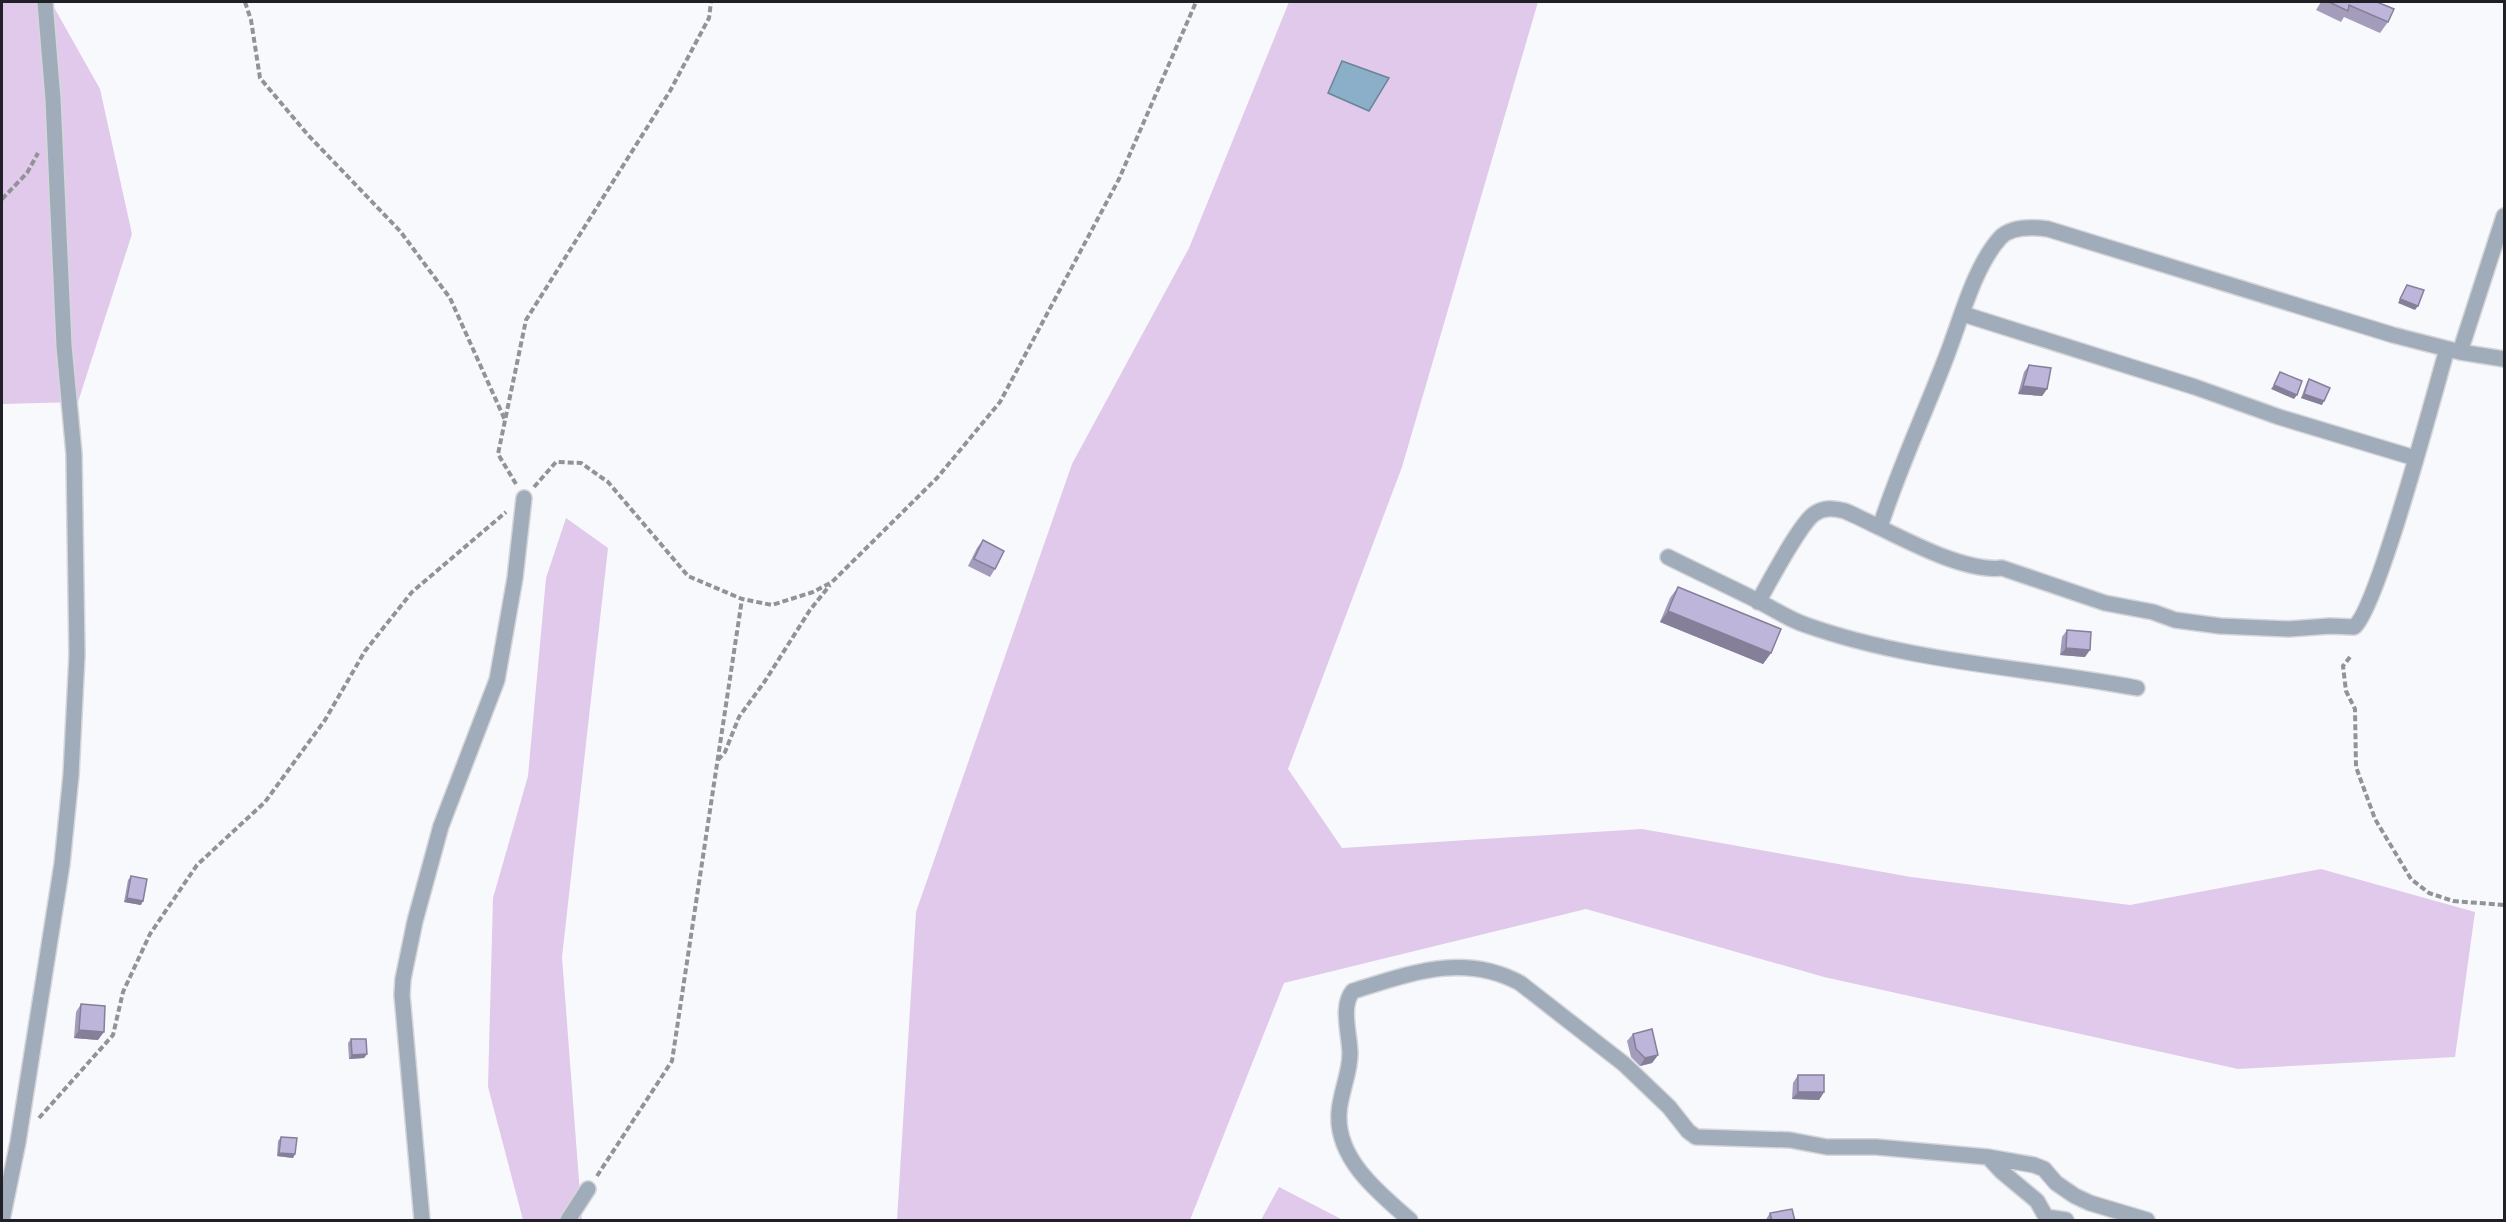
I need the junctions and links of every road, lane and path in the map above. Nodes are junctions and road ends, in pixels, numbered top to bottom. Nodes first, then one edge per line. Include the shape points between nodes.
1 (45, 2) edge
2 (245, 2) edge
3 (711, 2) edge
4 (1196, 2) edge
5 (55, 134) junction
6 (2, 199) edge
7 (2505, 216) edge
8 (1963, 314) junction
9 (2454, 351) junction
10 (2505, 359) edge
11 (506, 420) junction
12 (2415, 458) junction
13 (524, 498) junction
14 (1880, 527) junction
15 (1668, 558) dead end
16 (832, 582) junction
17 (742, 599) junction
18 (1758, 602) junction
19 (2350, 657) dead end
20 (2137, 688) dead end
21 (716, 761) junction
22 (2505, 905) edge
23 (18, 1142) junction
24 (1988, 1157) junction
25 (588, 1189) joint
26 (2, 1221) edge
27 (422, 1221) edge
28 (568, 1221) edge
29 (1410, 1221) edge
30 (2066, 1221) edge
31 (2147, 1221) edge

1 - 5 street
2 - 11 path via 260,78 308,135 400,231 450,298
3 - 11 path via 709,18 670,91 526,320
4 - 16 path via 1119,179 1000,402 937,477
5 - 6 path
5 - 23 street via 64,346 74,454 77,655 62,864
7 - 9 street
8 - 9 street via 1983,262 2002,236 2030,227
8 - 12 street
8 - 14 street via 1902,461
9 - 10 street
9 - 12 street
11 - 13 path via 498,454
12 - 14 street via 2366,610 2357,624 2348,628 2220,626 2175,620 2104,603 2002,568 1985,570
13 - 17 path via 556,462 581,463 608,482 688,576
13 - 23 path via 412,592 365,651 325,720 266,802 197,865 150,934 123,993 113,1035
13 - 27 street via 497,680 441,826 403,979
14 - 18 street via 1832,508 1812,515
15 - 18 street
16 - 17 path via 772,605
16 - 21 path via 739,717
17 - 21 path
18 - 20 street via 1805,625 1894,650
19 - 22 path via 2343,666 2346,691 2355,709 2356,767 2375,819 2411,879 2429,892 2453,901
21 - 25 path via 672,1060
23 - 26 street
24 - 29 street via 1876,1147 1827,1147 1790,1140 1696,1137 1624,1064 1520,983 1502,974 1468,968 1431,968 1353,991 1345,1005 1350,1056 1339,1112 1341,1136 1356,1166
24 - 30 street via 2037,1201 2046,1217
24 - 31 street via 2044,1169 2056,1183 2082,1200
25 - 28 street

